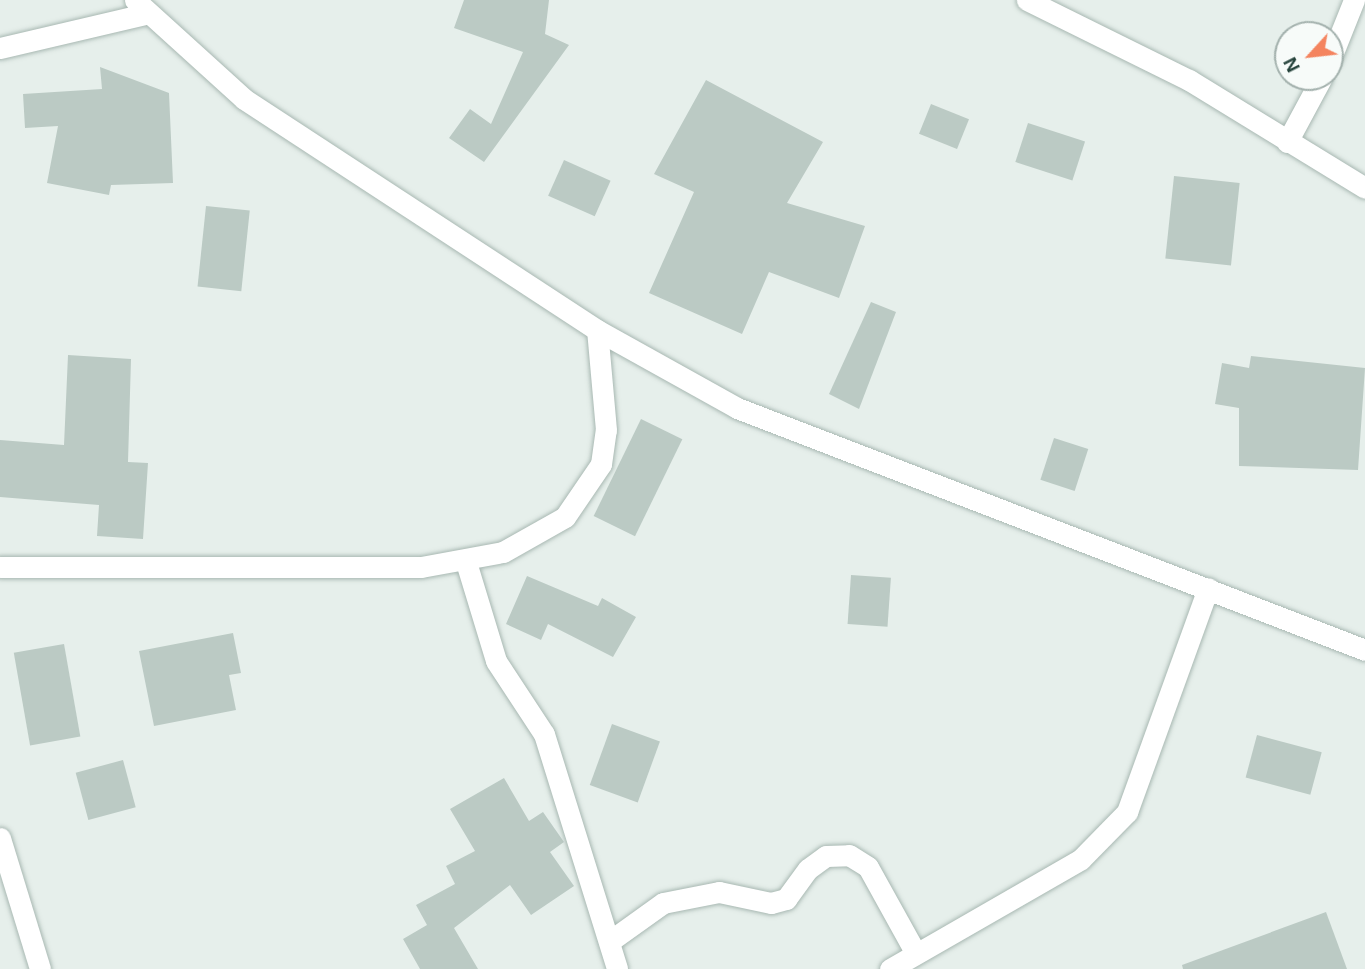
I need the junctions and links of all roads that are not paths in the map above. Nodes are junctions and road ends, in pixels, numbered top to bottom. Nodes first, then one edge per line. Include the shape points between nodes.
1 (1027, 0) edge
2 (1354, 0) edge
3 (140, 7) edge
4 (1344, 25) edge
5 (0, 48) edge
6 (1314, 91) edge
7 (1287, 142) junction
8 (1365, 188) edge
9 (597, 330) junction
10 (466, 562) junction
11 (0, 567) edge
12 (1208, 588) junction
13 (1365, 650) edge
14 (0, 838) edge
15 (610, 941) junction
16 (914, 950) junction
17 (40, 969) edge
18 (617, 969) edge
19 (890, 969) edge

1 - 7 street via 1189,80
2 - 4 street
3 - 5 street
3 - 9 street via 244,99
6 - 7 street
7 - 8 street
9 - 10 street via 606,430 601,464 589,491 534,538
9 - 12 street via 737,408
10 - 11 street
10 - 15 street via 496,661 544,734
12 - 13 street
12 - 16 street via 1127,812 1081,859
14 - 17 street
15 - 16 street via 663,903 719,892 771,903 786,899 808,869 826,856 849,855 868,867
15 - 18 street
16 - 19 street

